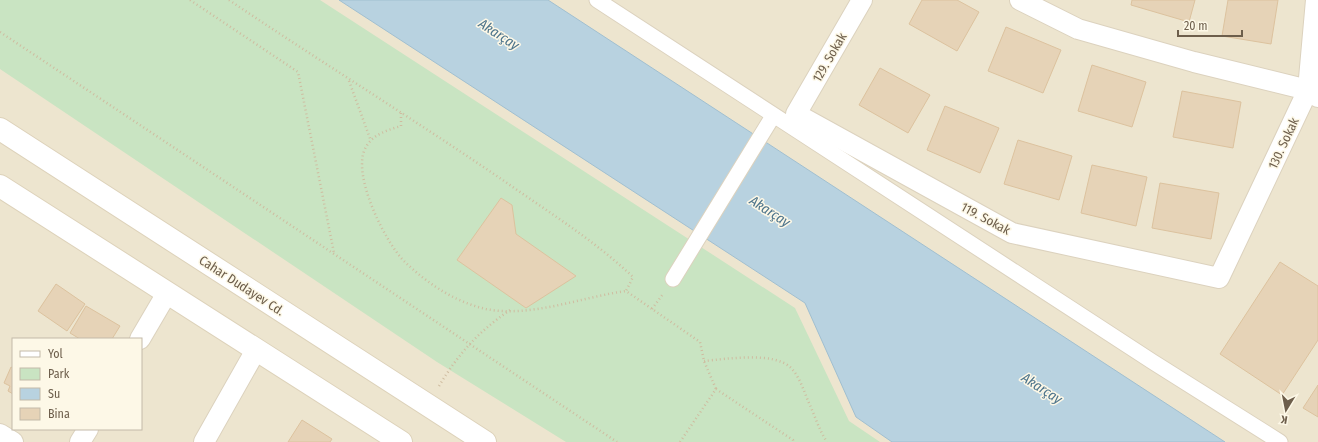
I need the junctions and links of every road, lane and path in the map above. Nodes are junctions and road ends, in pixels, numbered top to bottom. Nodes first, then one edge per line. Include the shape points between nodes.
1 (190, 0) edge
2 (229, 0) edge
3 (597, 0) edge
4 (862, 0) edge
5 (1020, 0) edge
6 (1316, 0) edge
7 (0, 32) edge
8 (349, 80) junction
9 (1315, 90) edge
10 (401, 113) junction
11 (796, 114) joint
12 (773, 116) junction
13 (0, 129) edge
14 (371, 141) junction
15 (0, 186) edge
16 (334, 254) junction
17 (1219, 278) joint
18 (673, 279) dead end
19 (626, 291) junction
20 (167, 293) junction
21 (510, 310) junction
22 (141, 338) edge
23 (469, 344) junction
24 (256, 350) junction
25 (704, 361) junction
26 (716, 389) junction
27 (428, 406) junction
28 (87, 430) edge
29 (0, 434) edge
30 (13, 442) edge
31 (80, 442) edge
32 (204, 442) edge
33 (401, 442) edge
34 (485, 442) edge
35 (617, 442) edge
36 (680, 442) edge
37 (793, 442) edge
38 (827, 442) edge
39 (1280, 442) edge

1 - 16 path via 298,72
2 - 8 path
3 - 12 street
4 - 11 street, 129. Sokak
5 - 9 street via 1078,29 1194,62
6 - 9 street, 130. Sokak
7 - 16 path
8 - 10 path
8 - 14 path
9 - 17 street, 130. Sokak
10 - 14 path via 402,126 377,135
10 - 19 path via 445,140 607,252 633,277
11 - 17 street, 119. Sokak via 1012,233
12 - 18 street
12 - 39 street
13 - 27 main road, Cahar Dudayev Cd.
14 - 21 path via 365,148 362,167 372,207 388,242 405,262 435,287 458,300 487,309
15 - 20 main road
16 - 23 path
19 - 21 path via 550,307
19 - 25 path via 700,342
20 - 22 street
20 - 24 main road
21 - 23 path via 492,322
23 - 27 path
23 - 35 path
24 - 32 street
24 - 33 main road
25 - 26 path
25 - 38 path via 767,358 777,360 790,368 799,380
26 - 36 path
26 - 37 path
27 - 34 main road, Cahar Dudayev Cd.
28 - 31 street
29 - 30 street

